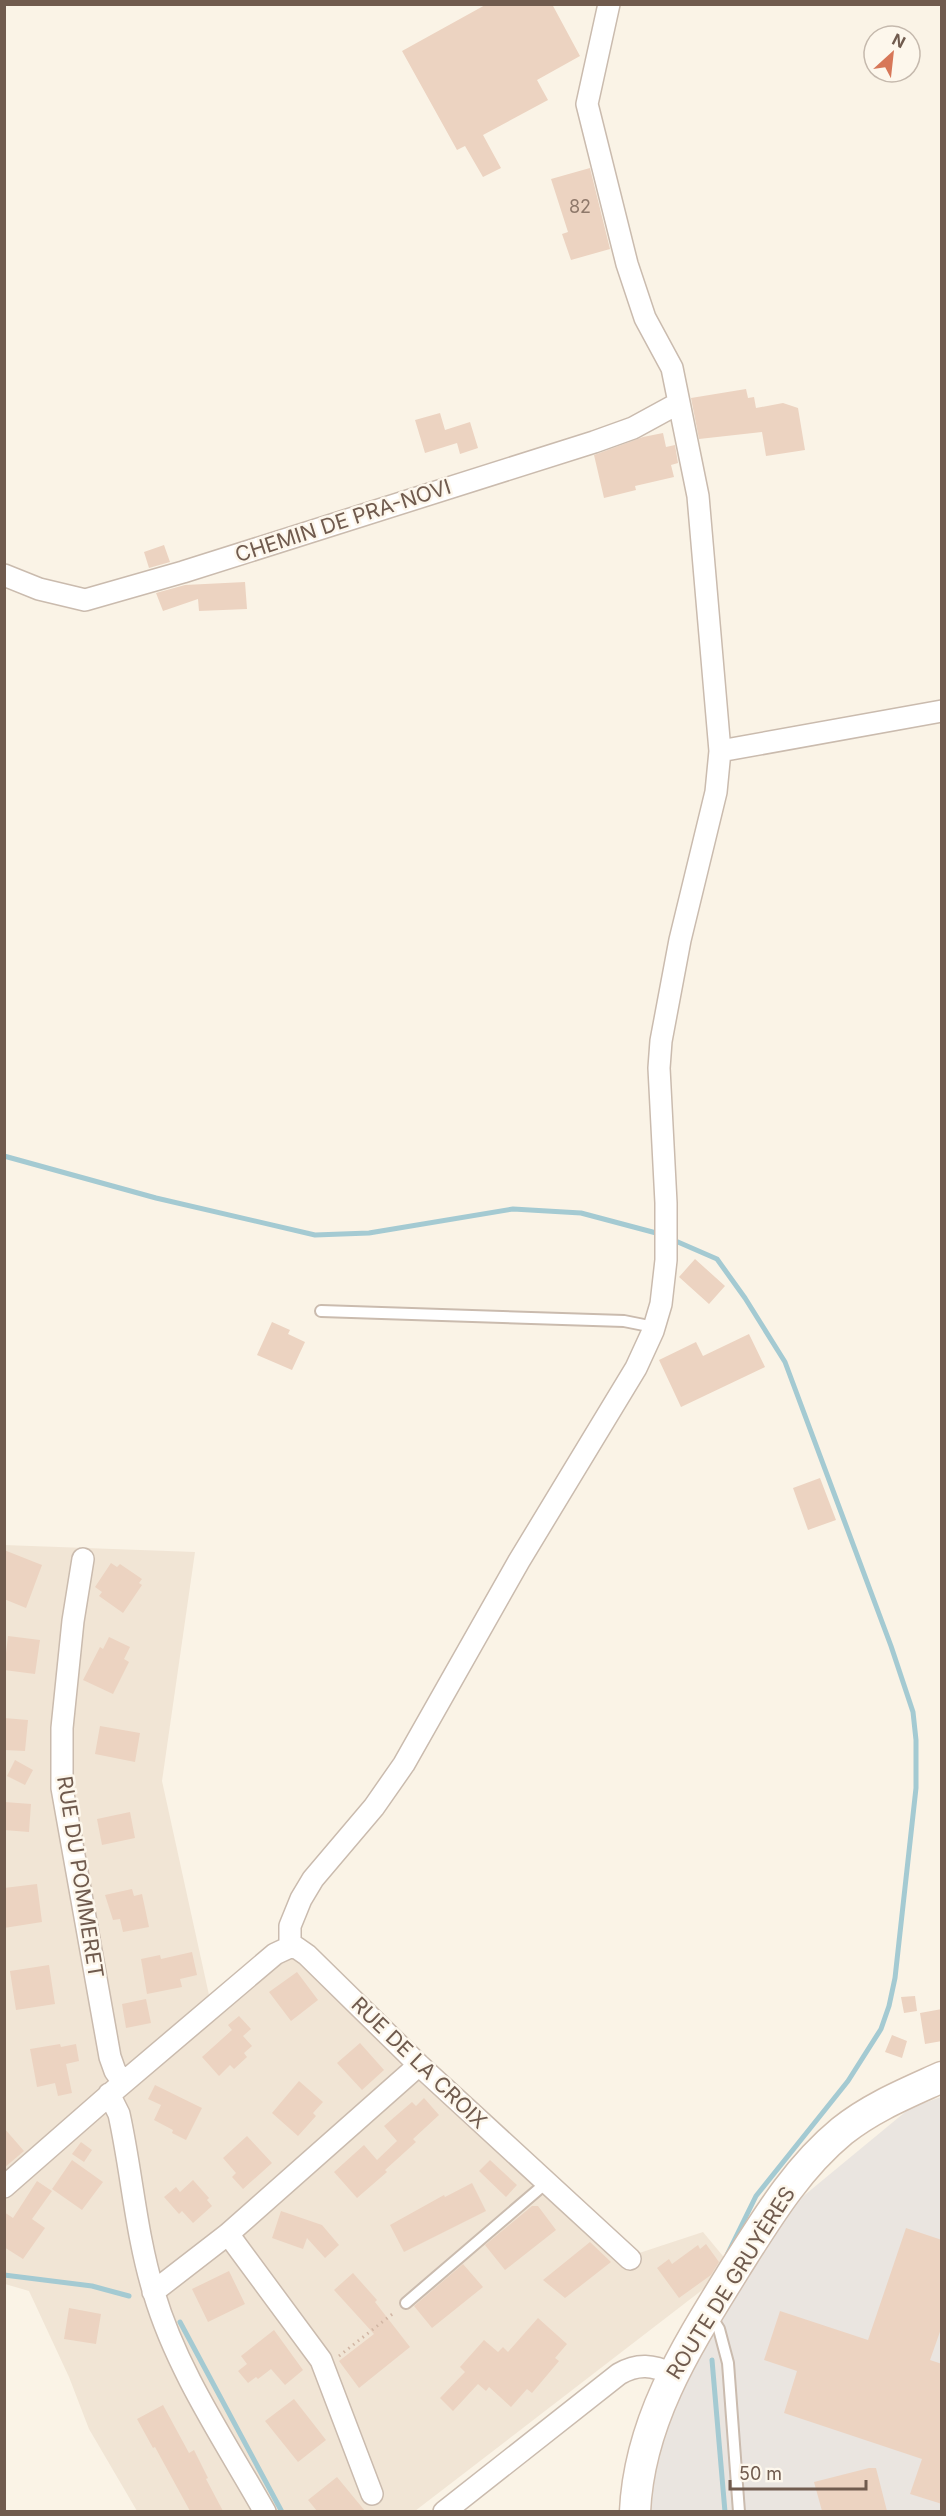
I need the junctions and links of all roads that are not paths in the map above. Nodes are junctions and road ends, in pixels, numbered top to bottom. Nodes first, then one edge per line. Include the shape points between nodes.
1 (609, 4) edge
2 (677, 404) junction
3 (4, 575) edge
4 (942, 711) edge
5 (720, 751) junction
6 (321, 1311) dead end
7 (654, 1327) junction
8 (83, 1559) dead end
9 (290, 1947) junction
10 (418, 2065) junction
11 (942, 2077) edge
12 (116, 2088) junction
13 (546, 2183) junction
14 (4, 2187) edge
15 (228, 2234) junction
16 (630, 2259) dead end
17 (153, 2292) junction
18 (406, 2303) road end
19 (708, 2312) junction
20 (672, 2374) junction
21 (372, 2494) dead end
22 (265, 2511) edge
23 (444, 2511) edge
24 (635, 2511) edge
25 (739, 2511) edge

1 - 2 street via 587,104 627,264 645,318 672,368
2 - 3 street, CHEMIN DE PRA-NOVI via 633,428 594,442 85,600 39,590
2 - 5 street via 698,496
4 - 5 street
5 - 7 street via 716,792 680,940 661,1041 665,1280
6 - 7 lane via 624,1321
7 - 9 street via 636,1368 519,1561 404,1764 301,1899 290,1926
8 - 12 street, RUE DU POMMERET via 64,1716 62,1788
9 - 10 street, RUE DE LA CROIX via 307,1955
9 - 12 street via 275,1954
10 - 13 street, RUE DE LA CROIX
10 - 15 street
11 - 19 street, ROUTE DE GRUYÈRES via 886,2102 825,2147 793,2181
12 - 14 street
12 - 17 street, RUE DU POMMERET
13 - 16 street, RUE DE LA CROIX
13 - 18 lane
15 - 17 street
15 - 21 street via 321,2360
17 - 22 street, RUE DU POMMERET via 181,2363
19 - 20 street, ROUTE DE GRUYÈRES
19 - 25 lane via 719,2329 726,2355
20 - 23 street via 646,2365 619,2374
20 - 24 street, ROUTE DE GRUYÈRES via 648,2437

